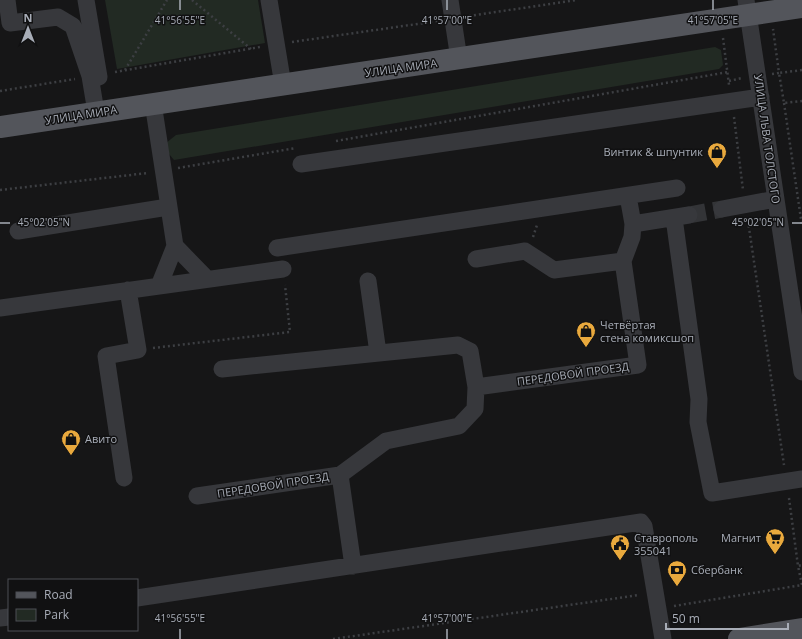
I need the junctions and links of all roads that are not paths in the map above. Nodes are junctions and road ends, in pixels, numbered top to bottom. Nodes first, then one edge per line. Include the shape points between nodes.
1 (7, 0) edge
2 (86, 0) edge
3 (269, 0) edge
4 (450, 0) edge
5 (802, 7) edge
6 (747, 8) edge
7 (5, 24) edge
8 (459, 59) junction
9 (283, 85) junction
10 (761, 97) junction
11 (153, 104) junction
12 (101, 112) junction
13 (0, 127) edge
14 (301, 164) dead end
15 (677, 188) dead end
16 (628, 196) junction
17 (776, 199) junction
18 (168, 207) junction
19 (722, 209) tunnel mouth
20 (633, 224) junction
21 (18, 231) dead end
22 (175, 246) junction
23 (277, 248) dead end
24 (476, 259) dead end
25 (623, 260) junction
26 (283, 269) road end
27 (207, 279) junction
28 (368, 281) dead end
29 (159, 286) junction
30 (128, 290) junction
31 (0, 308) edge
32 (378, 353) junction
33 (222, 369) dead end
34 (802, 372) edge
35 (476, 387) junction
36 (340, 475) junction
37 (124, 478) dead end
38 (794, 480) edge
39 (197, 496) dead end
40 (353, 566) junction
41 (138, 598) edge
42 (802, 629) edge
43 (663, 639) edge
44 (739, 639) edge

1 - 7 street
2 - 12 street
3 - 9 street
4 - 8 street
5 - 6 main road, УЛИЦА МИРА
6 - 8 main road, УЛИЦА МИРА via 721,20
6 - 10 street, УЛИЦА ЛЬВА ТОЛСТОГО
7 - 12 street via 58,17 73,26
8 - 9 main road, УЛИЦА МИРА
9 - 11 main road, УЛИЦА МИРА
10 - 14 street
10 - 17 street, УЛИЦА ЛЬВА ТОЛСТОГО
11 - 12 main road, УЛИЦА МИРА
11 - 18 street
12 - 13 main road, УЛИЦА МИРА
15 - 16 street
16 - 20 street
16 - 23 street
17 - 19 street
17 - 34 street, УЛИЦА ЛЬВА ТОЛСТОГО
18 - 21 street
18 - 22 street
20 - 25 street via 632,238
20 - 38 street via 681,216 699,399 698,422 712,492
22 - 27 street
22 - 29 street
24 - 25 street via 525,251 554,270
25 - 35 street, ПЕРЕДОВОЙ ПРОЕЗД via 638,365
26 - 27 street
27 - 29 street
28 - 32 street
29 - 30 street
30 - 31 street
30 - 37 street via 138,350 106,356
32 - 33 street, ПЕРЕДОВОЙ ПРОЕЗД
32 - 35 street, ПЕРЕДОВОЙ ПРОЕЗД via 458,345 470,351
35 - 36 street, ПЕРЕДОВОЙ ПРОЕЗД via 475,409 459,426 386,441
36 - 39 street, ПЕРЕДОВОЙ ПРОЕЗД
36 - 40 street
40 - 41 street
40 - 43 street via 641,522 644,526
42 - 44 main road

